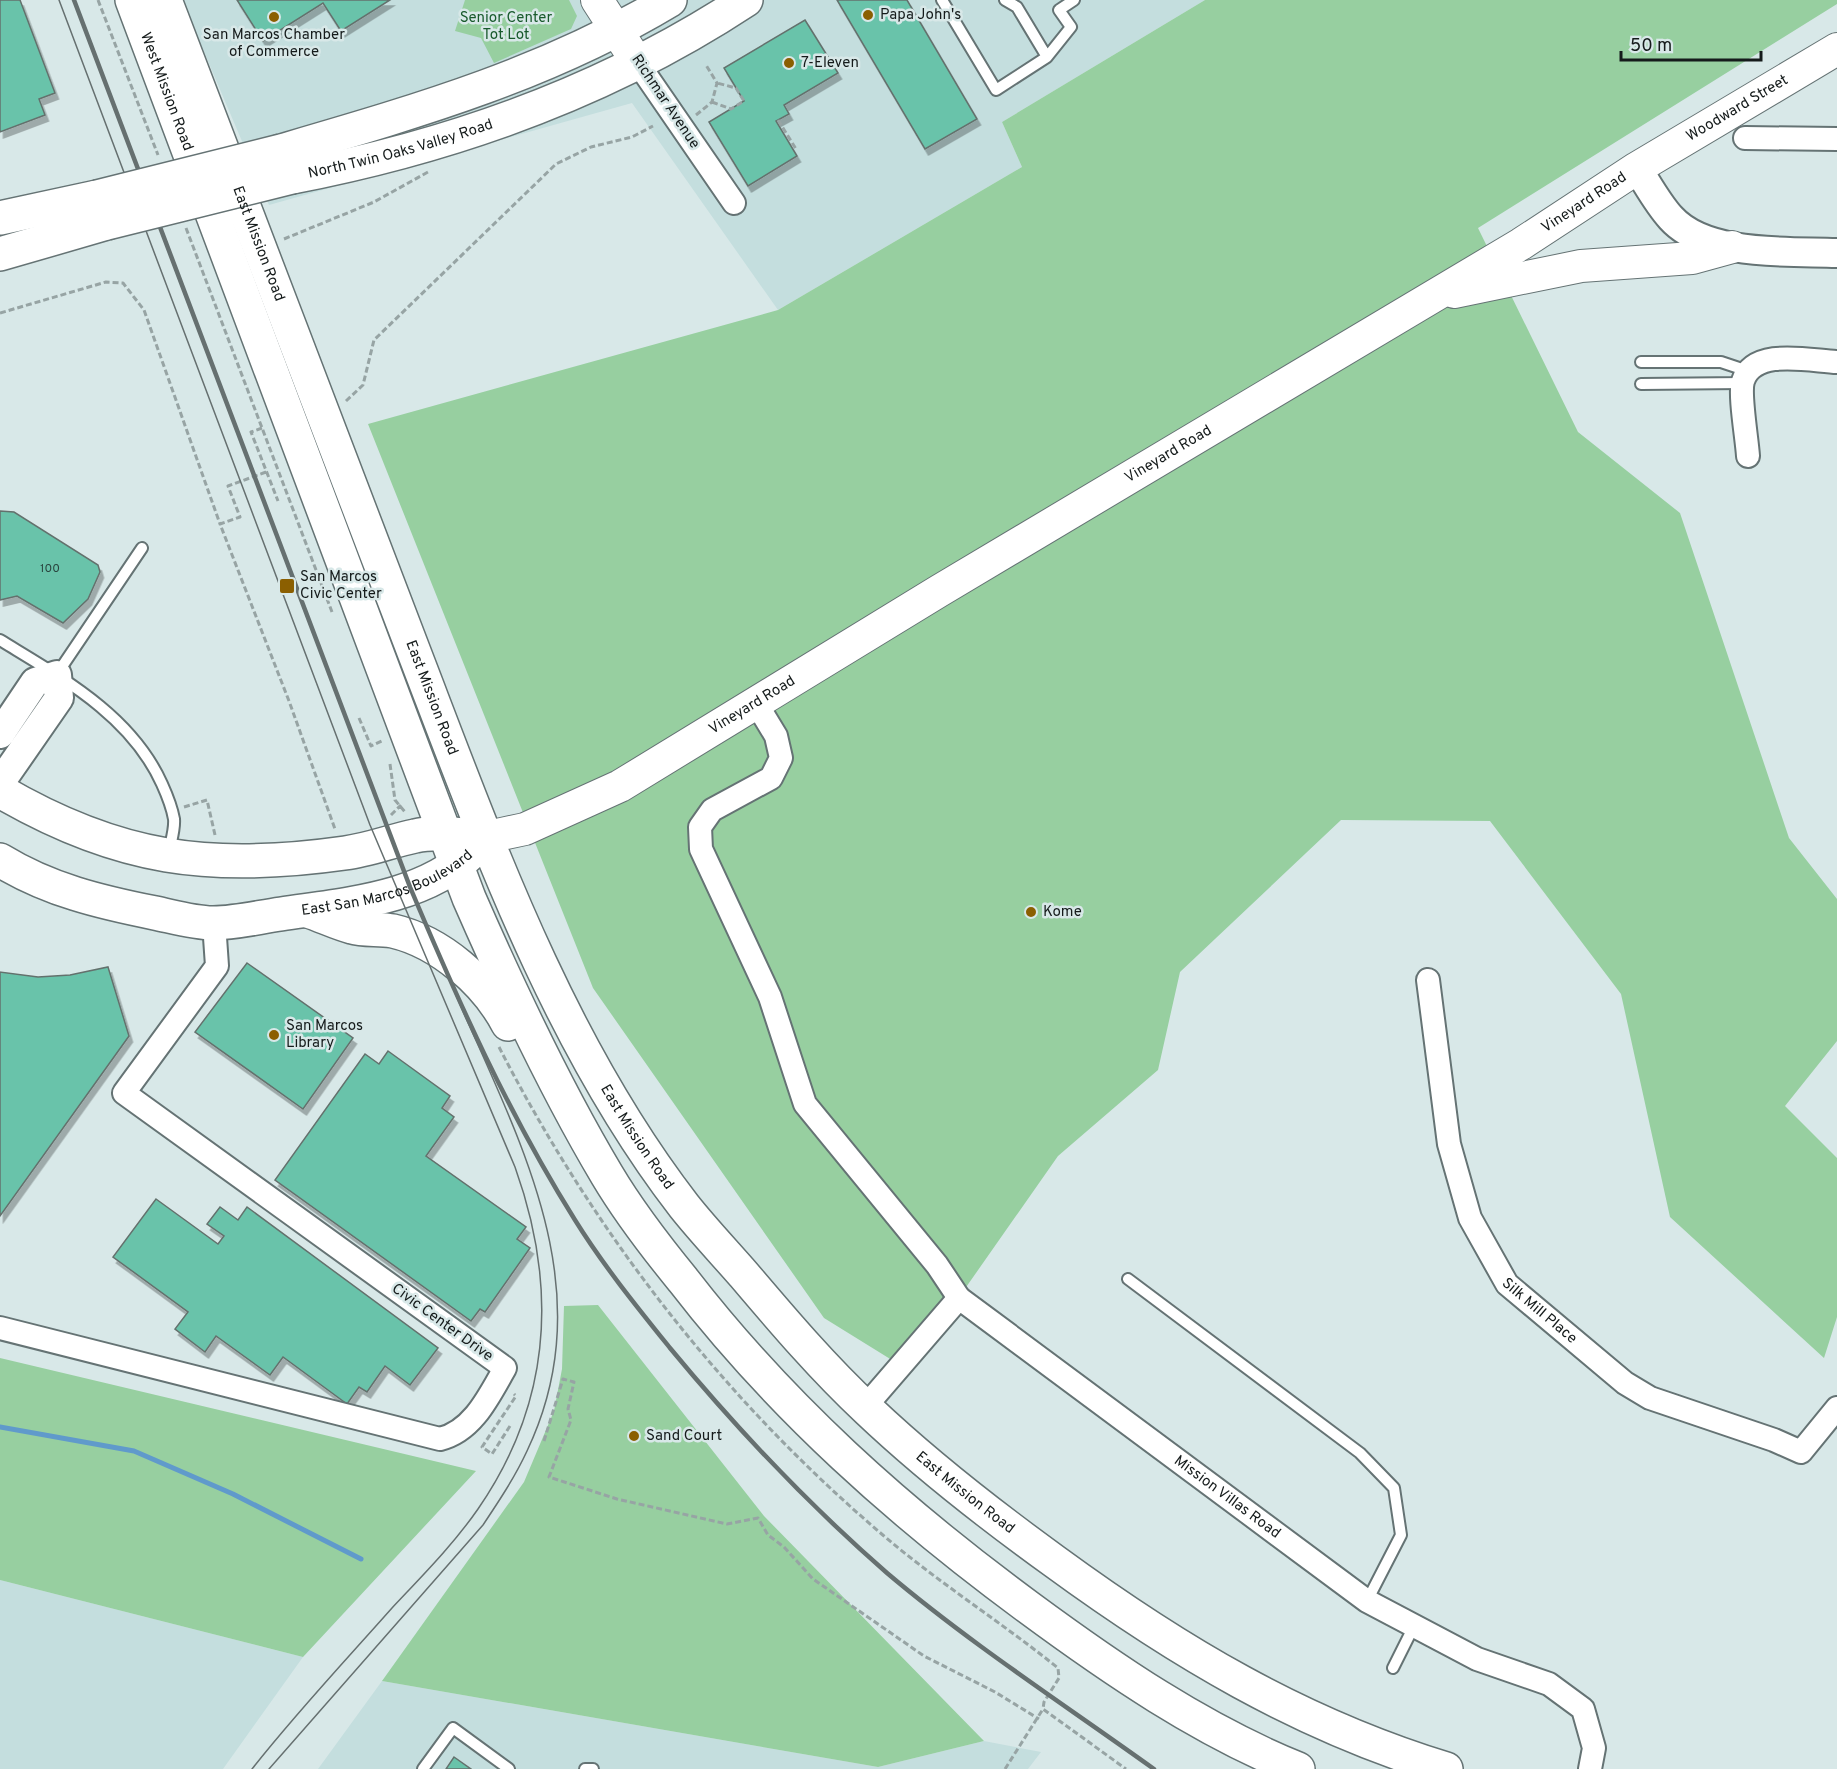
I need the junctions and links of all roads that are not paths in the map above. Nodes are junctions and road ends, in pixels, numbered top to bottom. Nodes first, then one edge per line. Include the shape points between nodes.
1 (132, 0) edge
2 (165, 0) edge
3 (597, 0) edge
4 (670, 0) edge
5 (746, 0) edge
6 (942, 0) edge
7 (1005, 0) edge
8 (1074, 0) edge
9 (617, 32) junction
10 (1837, 49) edge
11 (1047, 57) junction
12 (637, 62) junction
13 (1745, 138) dead end
14 (1837, 139) edge
15 (287, 164) junction
16 (1637, 168) junction
17 (201, 182) joint
18 (734, 203) dead end
19 (102, 210) junction
20 (0, 218) edge
21 (1732, 247) junction
22 (1837, 253) edge
23 (0, 254) edge
24 (1430, 297) junction
25 (1641, 362) dead end
26 (1837, 362) edge
27 (1745, 377) junction
28 (1641, 384) dead end
29 (1748, 456) dead end
30 (142, 548) dead end
31 (0, 640) edge
32 (57, 675) junction
33 (756, 703) junction
34 (0, 734) edge
35 (0, 783) edge
36 (0, 791) edge
37 (446, 834) junction
38 (488, 837) junction
39 (168, 857) junction
40 (0, 860) edge
41 (458, 866) junction
42 (307, 910) junction
43 (214, 923) junction
44 (1428, 981) dead end
45 (608, 1177) junction
46 (1128, 1279) dead end
47 (959, 1298) junction
48 (0, 1328) edge
49 (865, 1407) junction
50 (1837, 1408) edge
51 (1367, 1601) junction
52 (1414, 1626) junction
53 (1393, 1668) dead end
54 (423, 1769) edge
55 (509, 1769) edge
56 (585, 1769) edge
57 (593, 1769) edge
58 (1298, 1769) edge
59 (1446, 1769) edge
60 (1590, 1769) edge

1 - 17 main road, West Mission Road
2 - 38 main road, East Mission Road
3 - 9 main road, Richmar Avenue
4 - 9 main road, North Twin Oaks Valley Road
5 - 12 main road, North Twin Oaks Valley Road
6 - 11 lane via 996,90
7 - 11 lane via 1017,7
8 - 11 lane via 1059,10 1071,27
9 - 12 main road, Richmar Avenue
9 - 15 main road, North Twin Oaks Valley Road via 547,65
10 - 16 main road, Woodward Street
12 - 15 main road, North Twin Oaks Valley Road via 561,99 487,128 410,151
12 - 18 street, Richmar Avenue
13 - 14 street
15 - 19 main road, North Twin Oaks Valley Road, bridge
16 - 21 street, Vineyard Road via 1673,220 1704,240
16 - 24 main road, Vineyard Road via 1521,244
17 - 37 main road, East Mission Road
19 - 20 main road, North Twin Oaks Valley Road
19 - 23 main road, North Twin Oaks Valley Road
21 - 22 street, Vineyard Road
21 - 24 main road via 1692,258 1581,266
24 - 33 main road, Vineyard Road
25 - 27 lane via 1721,362
26 - 27 street via 1771,359 1755,364
27 - 28 lane
27 - 29 street
30 - 32 lane
31 - 32 lane
32 - 34 street via 36,682
32 - 35 street via 59,698
32 - 39 lane via 86,694 134,738 154,768 174,820
33 - 38 main road, Vineyard Road via 620,786 525,829
33 - 47 street, Mission Villas Road via 776,736 781,758 771,778 712,810 700,827 701,849 770,997 805,1104 937,1265
36 - 39 main road, East San Marcos Boulevard via 49,819 116,844
37 - 38 main road, East San Marcos Boulevard
37 - 39 main road, East San Marcos Boulevard via 417,835 367,850 287,861 215,862
37 - 41 main road, East Mission Road
38 - 41 main road, East San Marcos Boulevard
38 - 49 main road, East Mission Road via 548,977 585,1049 648,1154 706,1232 780,1318
40 - 43 main road, East San Marcos Boulevard via 97,902
41 - 42 main road, East San Marcos Boulevard via 398,892
41 - 45 main road, East Mission Road via 504,979
42 - 43 main road, East San Marcos Boulevard
42 - 45 main road via 352,927 393,931 437,949 470,975 507,1020 532,1068
43 - 48 street, Civic Center Drive via 217,966 124,1093 505,1368 467,1425 456,1435 440,1439
44 - 50 street, Silk Mill Place via 1449,1144 1470,1218 1507,1284 1625,1383 1650,1398 1801,1452
45 - 58 main road, East Mission Road via 679,1276 769,1383 836,1451 928,1531 1076,1642 1160,1698
46 - 51 lane via 1360,1453 1394,1488 1401,1535
47 - 49 street
47 - 51 street, Mission Villas Road
49 - 59 main road, East Mission Road via 1005,1526 1173,1645 1299,1712 1380,1747
51 - 52 street, Mission Villas Road
52 - 53 lane
52 - 60 street, Mission Villas Road via 1477,1659 1549,1684 1583,1709 1594,1748
54 - 55 lane via 453,1728
56 - 57 lane

